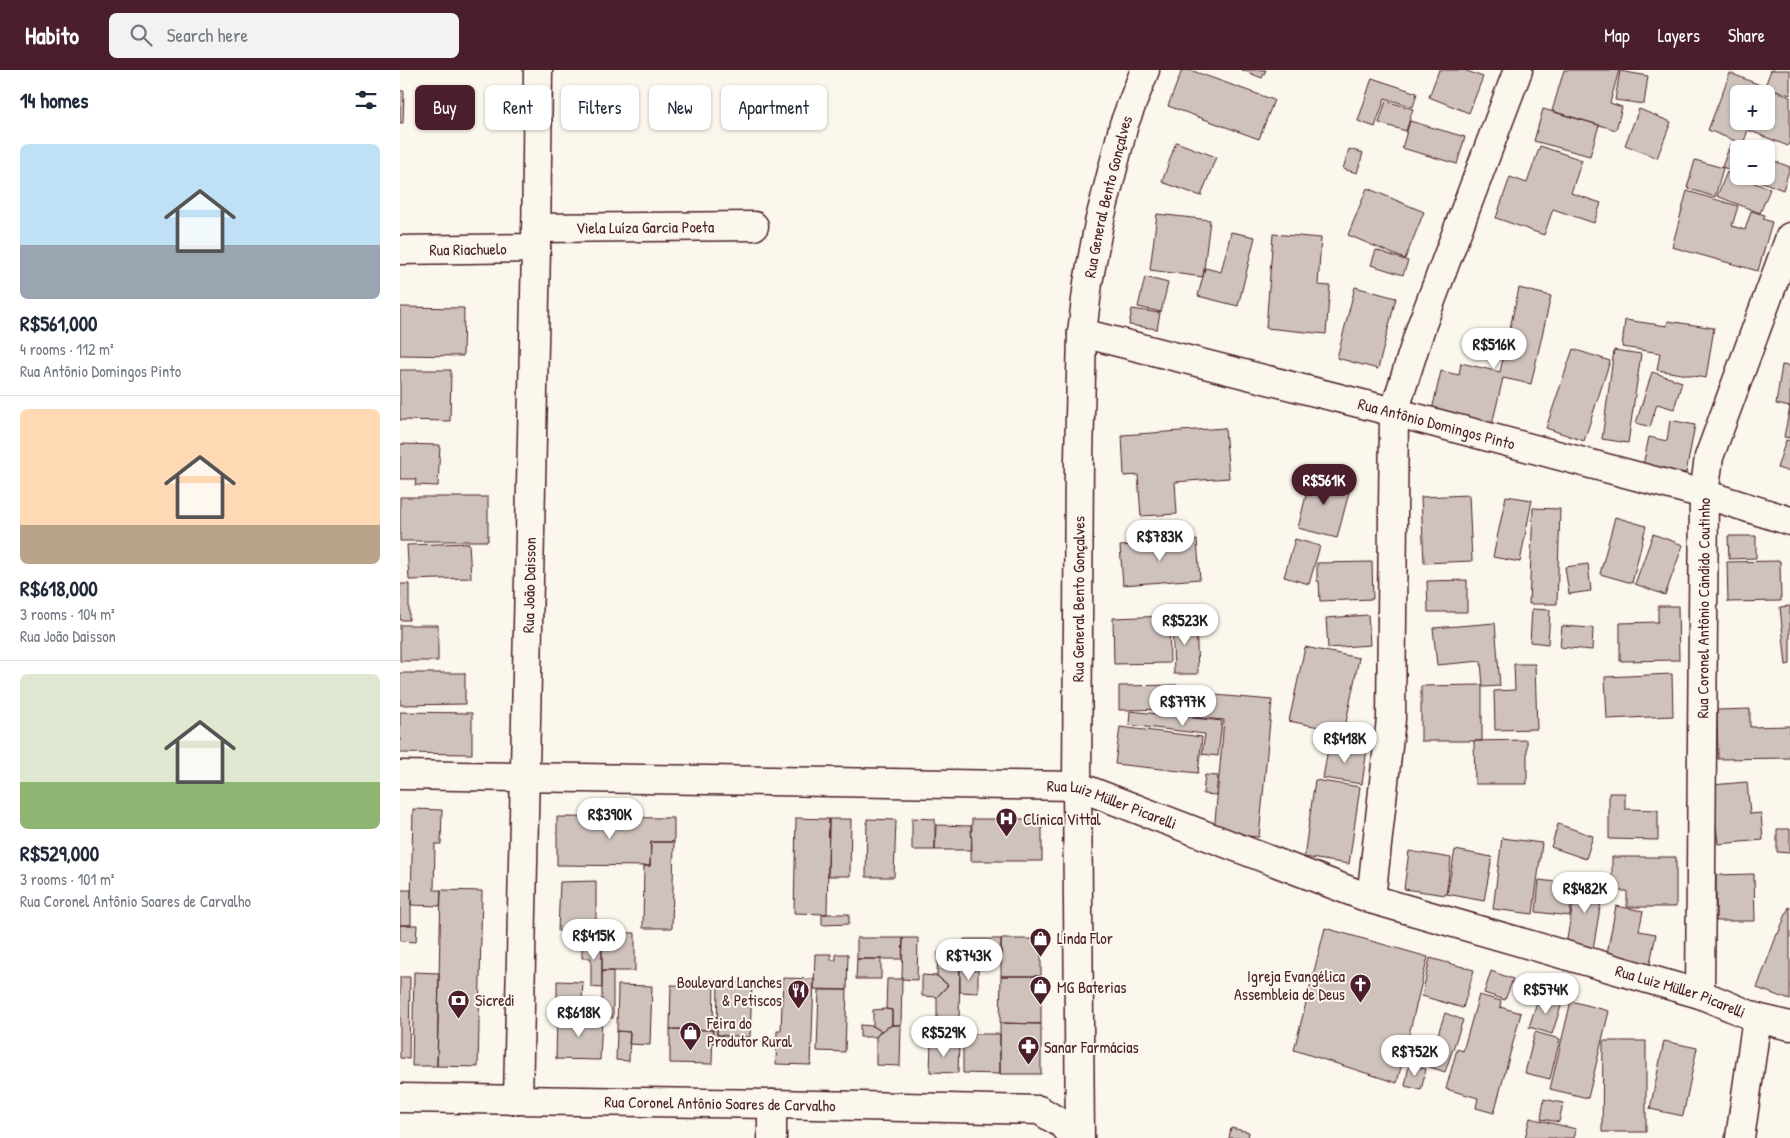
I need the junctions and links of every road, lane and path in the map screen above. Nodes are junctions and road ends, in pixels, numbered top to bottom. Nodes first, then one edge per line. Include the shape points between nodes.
1 (538, 70) edge
2 (1145, 70) edge
3 (1518, 70) edge
4 (754, 226) dead end
5 (1790, 237) edge
6 (536, 238) junction
7 (400, 250) edge
8 (1082, 333) junction
9 (1394, 412) junction
10 (1704, 494) junction
11 (1790, 521) edge
12 (400, 775) edge
13 (525, 778) junction
14 (1077, 786) junction
15 (1371, 899) junction
16 (1700, 994) junction
17 (1757, 1018) junction
18 (1790, 1026) edge
19 (1079, 1077) junction
20 (400, 1098) edge
21 (518, 1100) junction
22 (772, 1104) junction
23 (1039, 1110) junction
24 (772, 1138) edge
25 (1074, 1138) edge
26 (1080, 1138) edge
27 (1740, 1138) edge

1 - 6 street, Rua João Daisson
2 - 8 street, Rua General Bento Gonçalves via 1124,124 1101,214
3 - 9 street via 1421,327
4 - 6 street, Viela Luíza Garcia Poeta
5 - 10 street, Rua Coronel Antônio Cândido Coutinho via 1709,457
6 - 7 street, Rua Riachuelo
6 - 13 street, Rua João Daisson
8 - 9 street, Rua Antônio Domingos Pinto
8 - 14 street, Rua General Bento Gonçalves
9 - 10 street, Rua Antônio Domingos Pinto
9 - 15 street via 1391,719
10 - 11 street, Rua Antônio Domingos Pinto
10 - 16 street, Rua Coronel Antônio Cândido Coutinho
12 - 13 street, Rua Luiz Müller Picarelli
13 - 14 street, Rua Luiz Müller Picarelli
13 - 21 street, Rua João Daisson
14 - 15 street, Rua Luiz Müller Picarelli
14 - 19 street, Rua General Bento Gonçalves
15 - 16 street, Rua Luiz Müller Picarelli
16 - 17 street, Rua Luiz Müller Picarelli
17 - 18 street, Rua Luiz Müller Picarelli
17 - 27 street
19 - 23 street, Rua Coronel Antônio Soares de Carvalho via 1063,1097
19 - 26 street, Rua General Bento Gonçalves
20 - 21 street, Rua Coronel Antônio Soares de Carvalho
21 - 22 street, Rua Coronel Antônio Soares de Carvalho
22 - 23 street, Rua Coronel Antônio Soares de Carvalho
22 - 24 street
23 - 25 street, Rua Coronel Antônio Soares de Carvalho via 1064,1124

